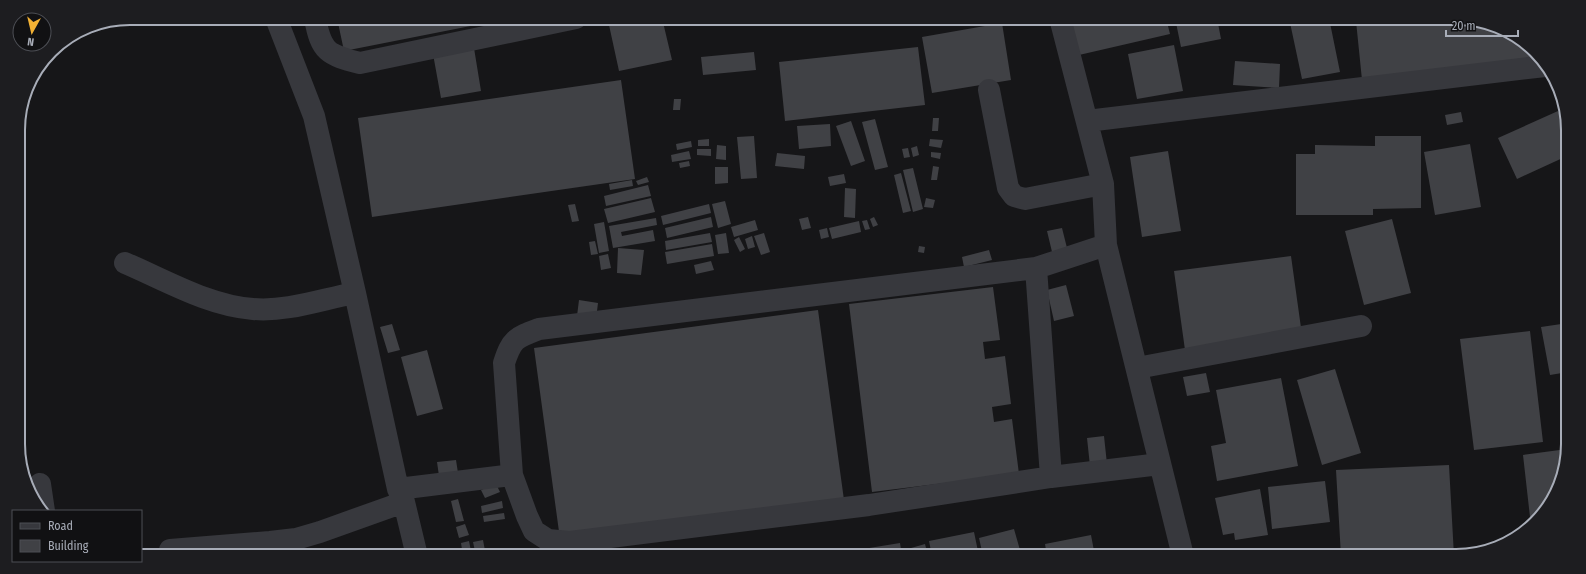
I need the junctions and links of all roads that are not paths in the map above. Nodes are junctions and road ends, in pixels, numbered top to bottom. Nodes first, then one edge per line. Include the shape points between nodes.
1 (279, 25) edge
2 (316, 25) edge
3 (542, 25) edge
4 (1062, 25) edge
5 (1539, 67) edge
6 (989, 90) dead end
7 (1087, 121) junction
8 (1103, 184) junction
9 (1106, 245) junction
10 (125, 263) dead end
11 (1036, 268) junction
12 (355, 293) junction
13 (1361, 326) dead end
14 (1137, 368) junction
15 (1160, 464) junction
16 (512, 475) junction
17 (1051, 477) junction
18 (40, 484) dead end
19 (401, 496) junction
20 (43, 501) edge
21 (182, 549) edge
22 (415, 549) edge
23 (1181, 549) edge

1 - 12 street via 314,116
2 - 3 street via 325,50 341,59 360,63
4 - 7 street
5 - 7 street
6 - 8 street via 1008,188 1014,196 1025,199
7 - 8 street
8 - 9 street
9 - 11 street
9 - 14 street
10 - 12 street via 214,302 253,309 282,308
11 - 16 street via 539,329 520,336 510,347 504,364
11 - 17 street
12 - 19 street
13 - 14 street
14 - 15 street
15 - 17 street
15 - 23 street
16 - 17 street via 534,531 548,540 570,542 869,505
16 - 19 street
18 - 20 street
19 - 21 street via 320,532 296,539
19 - 22 street

